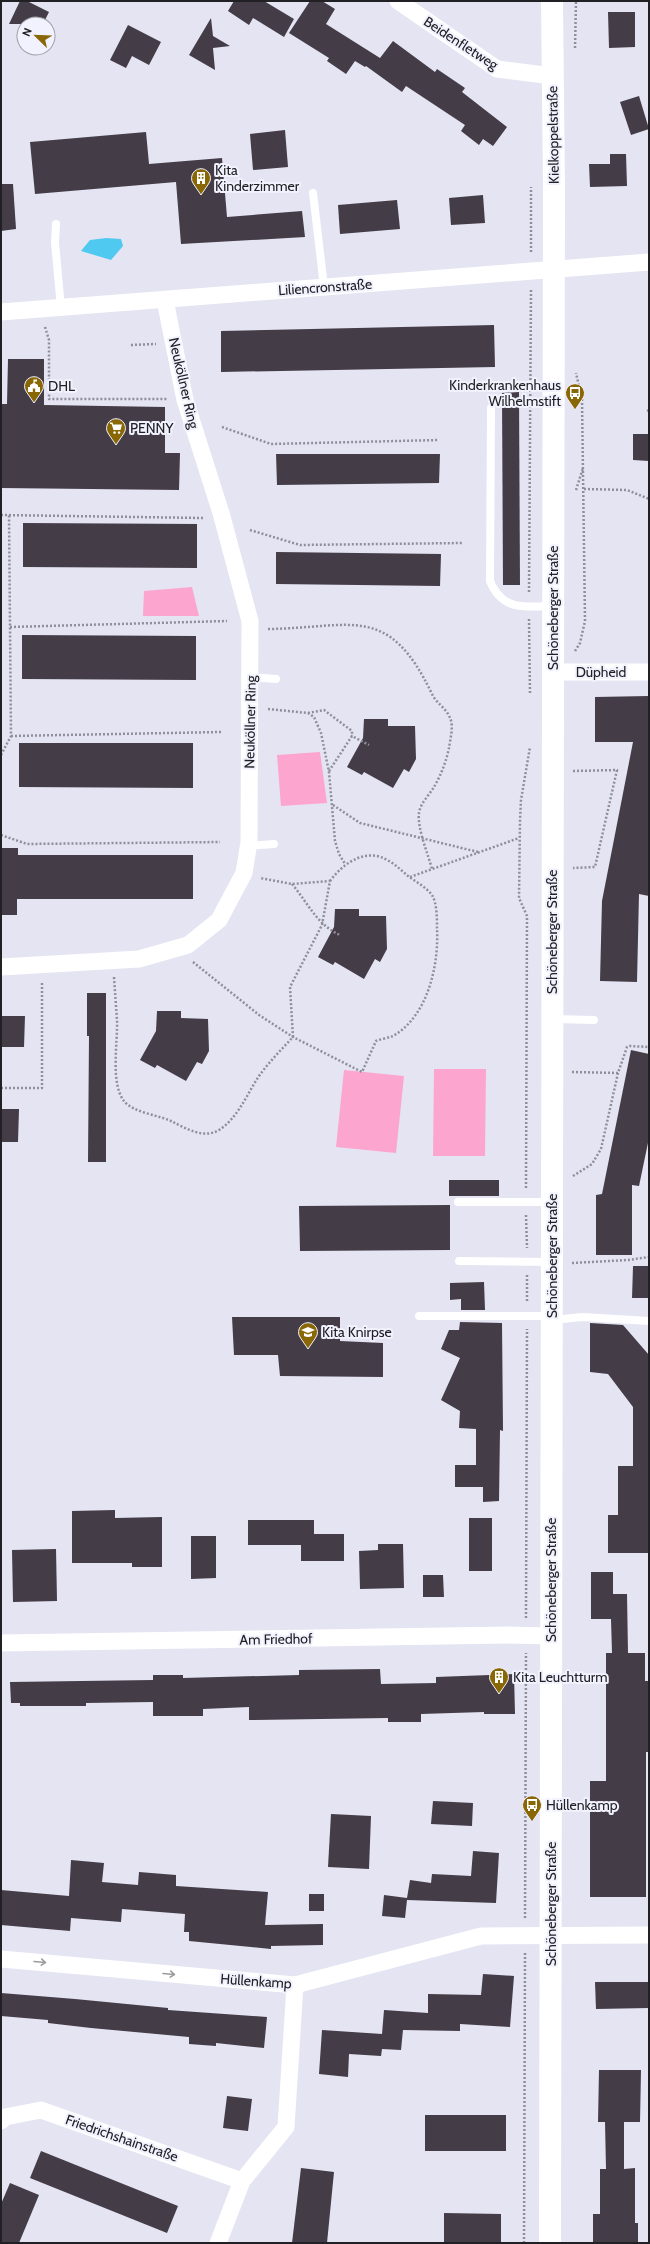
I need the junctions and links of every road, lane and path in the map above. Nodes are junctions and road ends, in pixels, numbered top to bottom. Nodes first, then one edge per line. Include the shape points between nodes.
1 (398, 1) edge
2 (552, 1) edge
3 (552, 76) junction
4 (531, 184) dead end
5 (314, 193) dead end
6 (56, 224) dead end
7 (649, 262) edge
8 (554, 269) junction
9 (531, 271) junction
10 (324, 287) junction
11 (165, 300) junction
12 (61, 308) junction
13 (40, 309) junction
14 (1, 312) edge
15 (160, 344) dead end
16 (130, 345) dead end
17 (171, 400) dead end
18 (491, 408) dead end
19 (222, 427) dead end
20 (439, 440) dead end
21 (583, 468) dead end
22 (584, 489) junction
23 (649, 499) edge
24 (9, 514) junction
25 (1, 515) edge
26 (206, 518) dead end
27 (250, 530) dead end
28 (463, 543) dead end
29 (553, 606) junction
30 (529, 607) junction
31 (227, 621) dead end
32 (10, 627) junction
33 (267, 629) dead end
34 (573, 653) dead end
35 (553, 672) junction
36 (649, 672) edge
37 (250, 677) junction
38 (276, 679) dead end
39 (530, 696) dead end
40 (261, 709) dead end
41 (308, 713) junction
42 (221, 732) dead end
43 (11, 736) junction
44 (352, 736) junction
45 (531, 743) dead end
46 (369, 745) dead end
47 (1, 755) edge
48 (553, 771) junction
49 (329, 772) junction
50 (332, 805) junction
51 (1, 835) edge
52 (424, 838) junction
53 (519, 838) junction
54 (220, 842) dead end
55 (274, 844) dead end
56 (248, 846) junction
57 (478, 852) junction
58 (345, 864) junction
59 (573, 868) dead end
60 (432, 869) junction
61 (256, 877) dead end
62 (410, 877) junction
63 (330, 881) junction
64 (292, 884) junction
65 (322, 925) junction
66 (340, 935) dead end
67 (188, 958) dead end
68 (1, 967) edge
69 (113, 973) dead end
70 (42, 978) dead end
71 (552, 1019) junction
72 (594, 1020) dead end
73 (292, 1037) junction
74 (649, 1047) edge
75 (572, 1072) dead end
76 (618, 1073) junction
77 (1, 1088) edge
78 (572, 1177) dead end
79 (458, 1202) dead end
80 (526, 1202) junction
81 (552, 1202) junction
82 (649, 1257) edge
83 (459, 1261) dead end
84 (527, 1262) junction
85 (552, 1263) junction
86 (419, 1316) dead end
87 (527, 1316) junction
88 (552, 1318) junction
89 (649, 1321) edge
90 (526, 1636) junction
91 (551, 1636) junction
92 (1, 1643) edge
93 (649, 1935) edge
94 (525, 1936) junction
95 (551, 1936) junction
96 (1, 1959) edge
97 (295, 1985) junction
98 (1, 2121) edge
99 (242, 2181) junction
100 (218, 2243) edge
101 (524, 2243) edge
102 (550, 2243) edge

1 - 3 street, Beidenfletweg via 497,69
2 - 3 street, Kielkoppelstraße
3 - 8 street, Kielkoppelstraße
4 - 9 path
5 - 10 lane
6 - 12 lane via 55,243
7 - 8 street, Liliencronstraße
8 - 9 street, Liliencronstraße
8 - 29 street, Schöneberger Straße
9 - 10 street, Liliencronstraße
9 - 30 path
10 - 11 street, Liliencronstraße
11 - 12 street, Liliencronstraße
11 - 37 street, Neuköllner Ring via 184,400 220,513 250,621
12 - 13 street, Liliencronstraße
13 - 14 street, Liliencronstraße
13 - 17 path via 49,340 49,399
15 - 16 path
18 - 30 lane via 490,581 498,596 515,605
19 - 20 path via 271,444
21 - 22 path
22 - 23 path via 627,490
22 - 34 path via 586,622 580,643
24 - 25 path
24 - 26 path
24 - 32 path
27 - 28 path via 300,544
29 - 30 lane
29 - 35 street, Schöneberger Straße
30 - 39 path
31 - 32 path
32 - 43 path
33 - 52 path via 345,623 366,625 386,633 407,651 421,671 435,700 450,718 451,733 444,768 418,812
35 - 36 street, Düpheid
35 - 48 street, Schöneberger Straße
37 - 38 lane
37 - 56 street, Neuköllner Ring
40 - 41 path
41 - 44 path via 324,710 346,724 352,731
41 - 49 path via 314,717 321,733
42 - 43 path
43 - 47 path
44 - 46 path
44 - 49 path
45 - 53 path via 521,800
48 - 59 path via 618,770 595,867
48 - 71 street, Schöneberger Straße
49 - 50 path
50 - 52 path via 360,823
50 - 58 path via 336,841
51 - 54 path via 27,844
52 - 57 path
52 - 60 path
53 - 57 path
53 - 80 path via 519,898 527,916
55 - 56 lane
56 - 68 street, Neuköllner Ring via 244,873 219,920 188,945 139,959
57 - 60 path
58 - 62 path via 363,856 377,856 389,861
58 - 63 path
60 - 62 path
61 - 64 path
62 - 73 path via 432,896 437,921 436,962 417,1013 404,1028 392,1036 376,1041 362,1072
63 - 64 path
63 - 65 path
64 - 65 path
65 - 66 path
65 - 73 path via 290,987
67 - 73 path via 259,1015
69 - 73 path via 117,1021 116,1072 118,1088 124,1102 144,1113 163,1116 190,1130 204,1133 218,1130 231,1120 259,1076
70 - 77 path via 42,1088
71 - 72 lane
71 - 81 street, Schöneberger Straße
74 - 76 path via 627,1048
75 - 76 path
76 - 78 path via 601,1149 592,1164
79 - 80 lane
80 - 81 lane
80 - 84 path
81 - 85 street, Schöneberger Straße
82 - 85 path
83 - 84 lane
84 - 85 lane
84 - 87 path
85 - 88 street, Schöneberger Straße
86 - 87 lane
87 - 88 lane
87 - 90 path
88 - 89 lane
88 - 91 street, Schöneberger Straße
90 - 91 street, Am Friedhof
90 - 92 street, Am Friedhof
90 - 94 path
91 - 95 street, Schöneberger Straße
93 - 95 street, Hüllenkamp
94 - 95 street, Hüllenkamp
94 - 97 street, Hüllenkamp via 481,1936
94 - 101 path
95 - 102 street, Schöneberger Straße
96 -> 97 street, Hüllenkamp
97 - 99 street via 286,2127
98 - 99 street, Friedrichshainstraße via 41,2110
99 - 100 street

